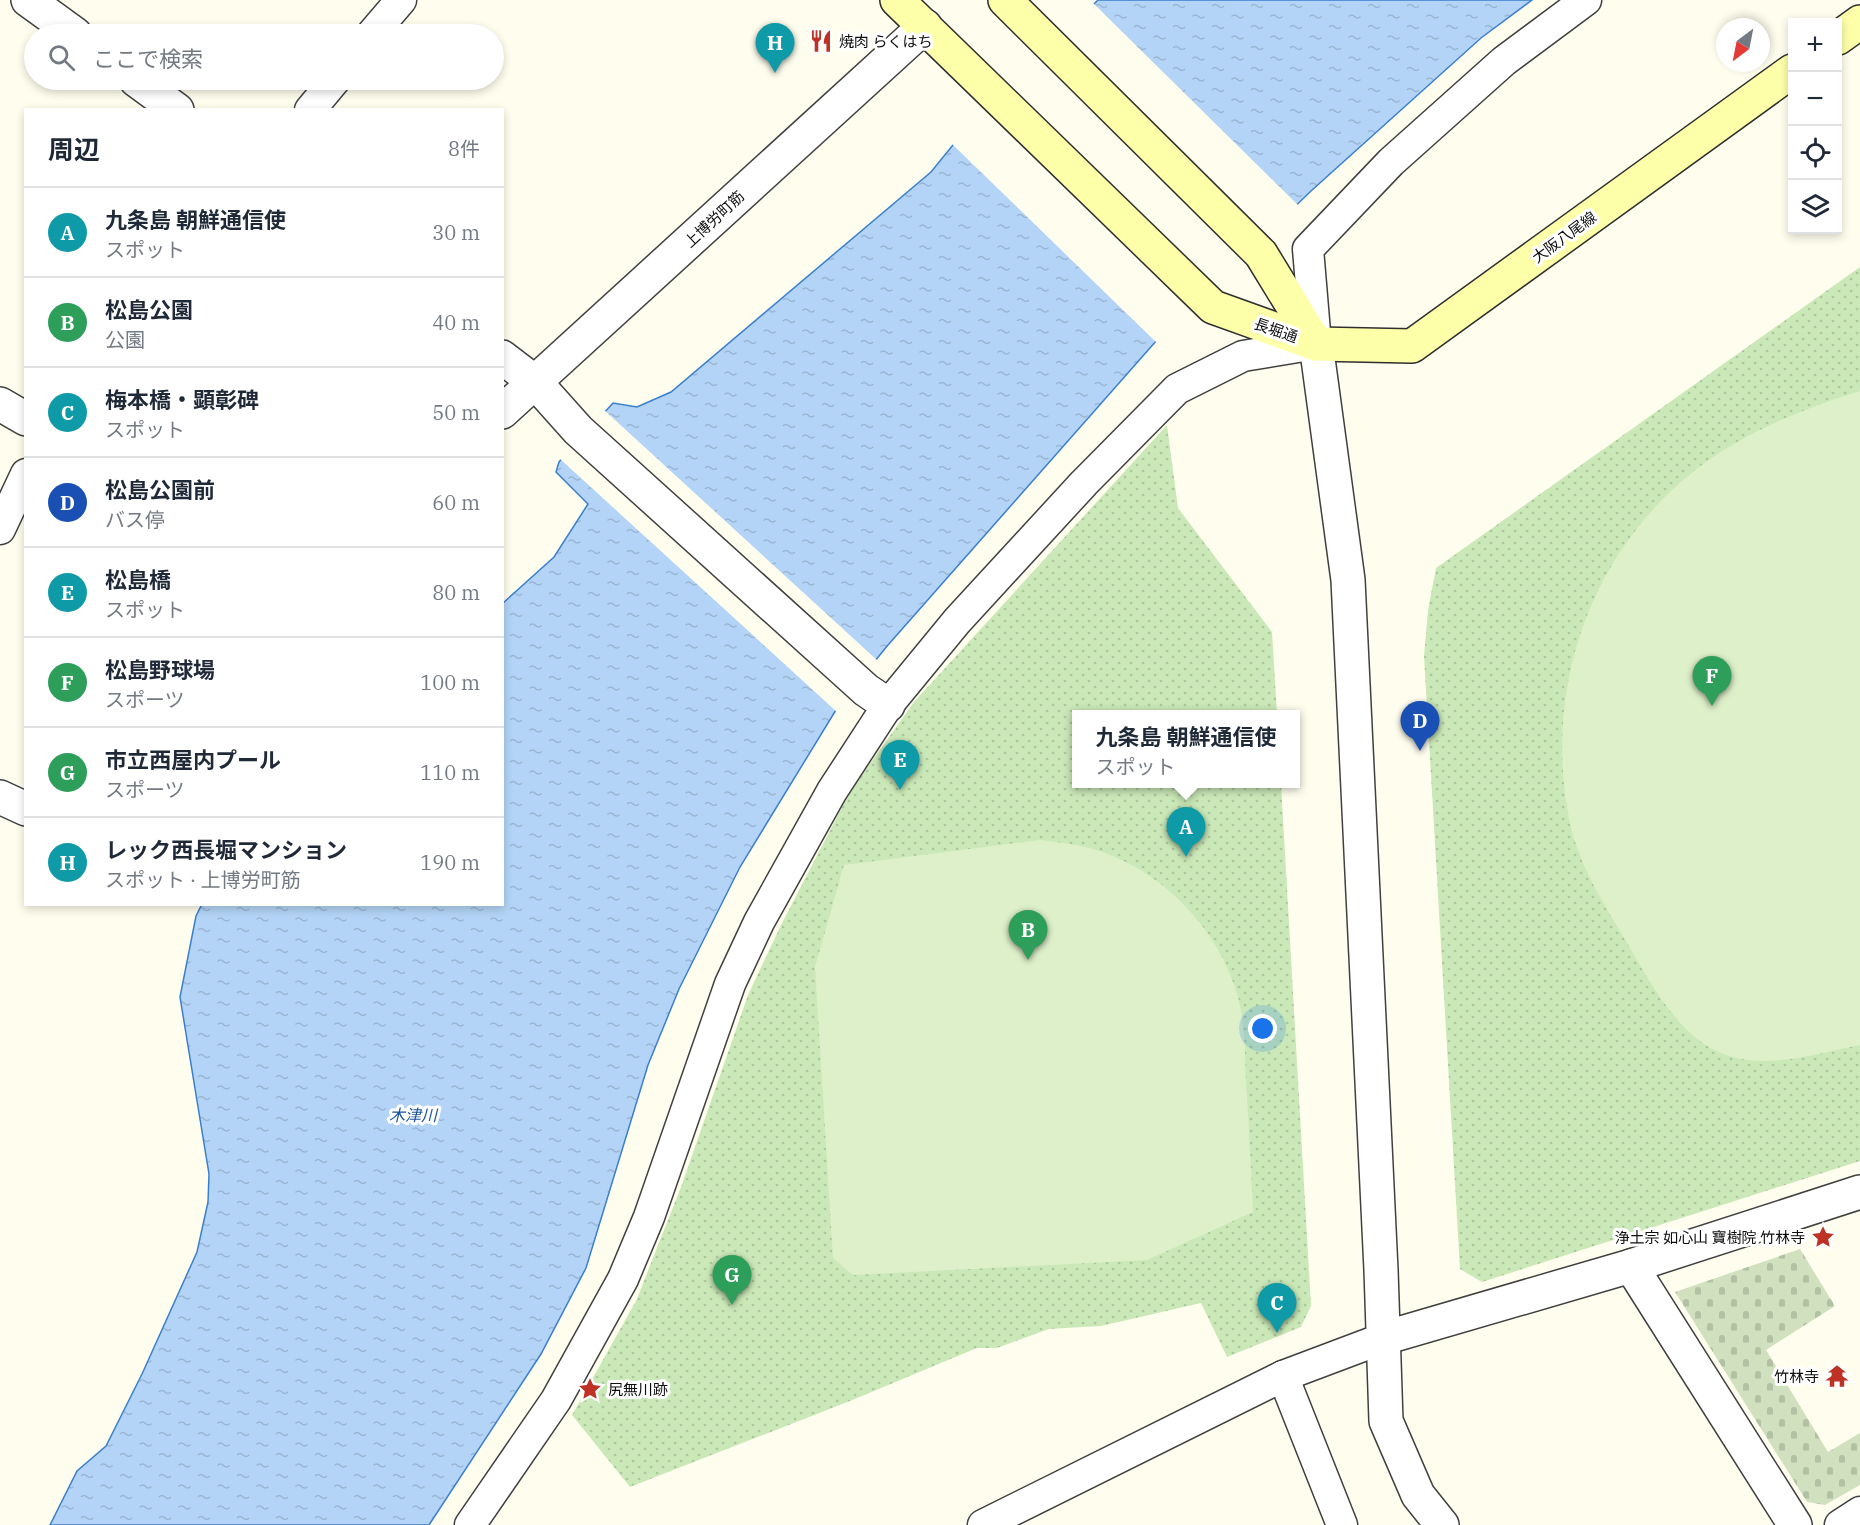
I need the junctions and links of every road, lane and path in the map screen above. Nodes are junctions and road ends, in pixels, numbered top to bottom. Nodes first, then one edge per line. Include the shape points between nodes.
1 (28, 0) edge
2 (401, 0) edge
3 (897, 0) edge
4 (1005, 0) edge
5 (1586, 0) edge
6 (1860, 22) edge
7 (61, 24) edge
8 (381, 24) edge
9 (925, 26) junction
10 (1842, 35) edge
11 (1791, 72) edge
12 (150, 90) edge
13 (327, 90) edge
14 (174, 108) edge
15 (312, 108) edge
16 (1316, 344) junction
17 (504, 359) edge
18 (536, 383) junction
19 (0, 404) edge
20 (504, 410) edge
21 (24, 418) edge
22 (24, 478) edge
23 (0, 529) edge
24 (877, 698) junction
25 (0, 797) edge
26 (24, 808) edge
27 (1860, 1192) edge
28 (1631, 1266) junction
29 (1384, 1338) junction
30 (1283, 1376) junction
31 (1860, 1512) edge
32 (470, 1525) edge
33 (983, 1525) edge
34 (1342, 1525) edge
35 (1442, 1525) edge
36 (1795, 1525) edge
37 (1840, 1525) edge

1 - 7 street
2 - 8 street
3 - 9 main road, 長堀通
4 - 16 main road, 長堀通 via 1261,254
5 - 16 street via 1504,62 1391,162 1308,249
6 - 10 main road
9 - 16 main road, 長堀通 via 1213,307
9 - 18 street, 上博労町筋
11 - 16 main road, 大阪八尾線 via 1412,346
12 - 14 street
13 - 15 street
16 - 24 street via 1243,356 1177,389 957,621
16 - 29 street via 1348,580
17 - 18 street
18 - 20 street, 上博労町筋
18 - 24 street via 578,430
19 - 21 street
22 - 23 street
24 - 32 street via 730,984 649,1217 618,1288 556,1400
25 - 26 street
27 - 28 street
28 - 29 street
28 - 36 street
29 - 30 street
29 - 35 street via 1386,1421 1418,1495
30 - 33 street
30 - 34 street
31 - 37 street

